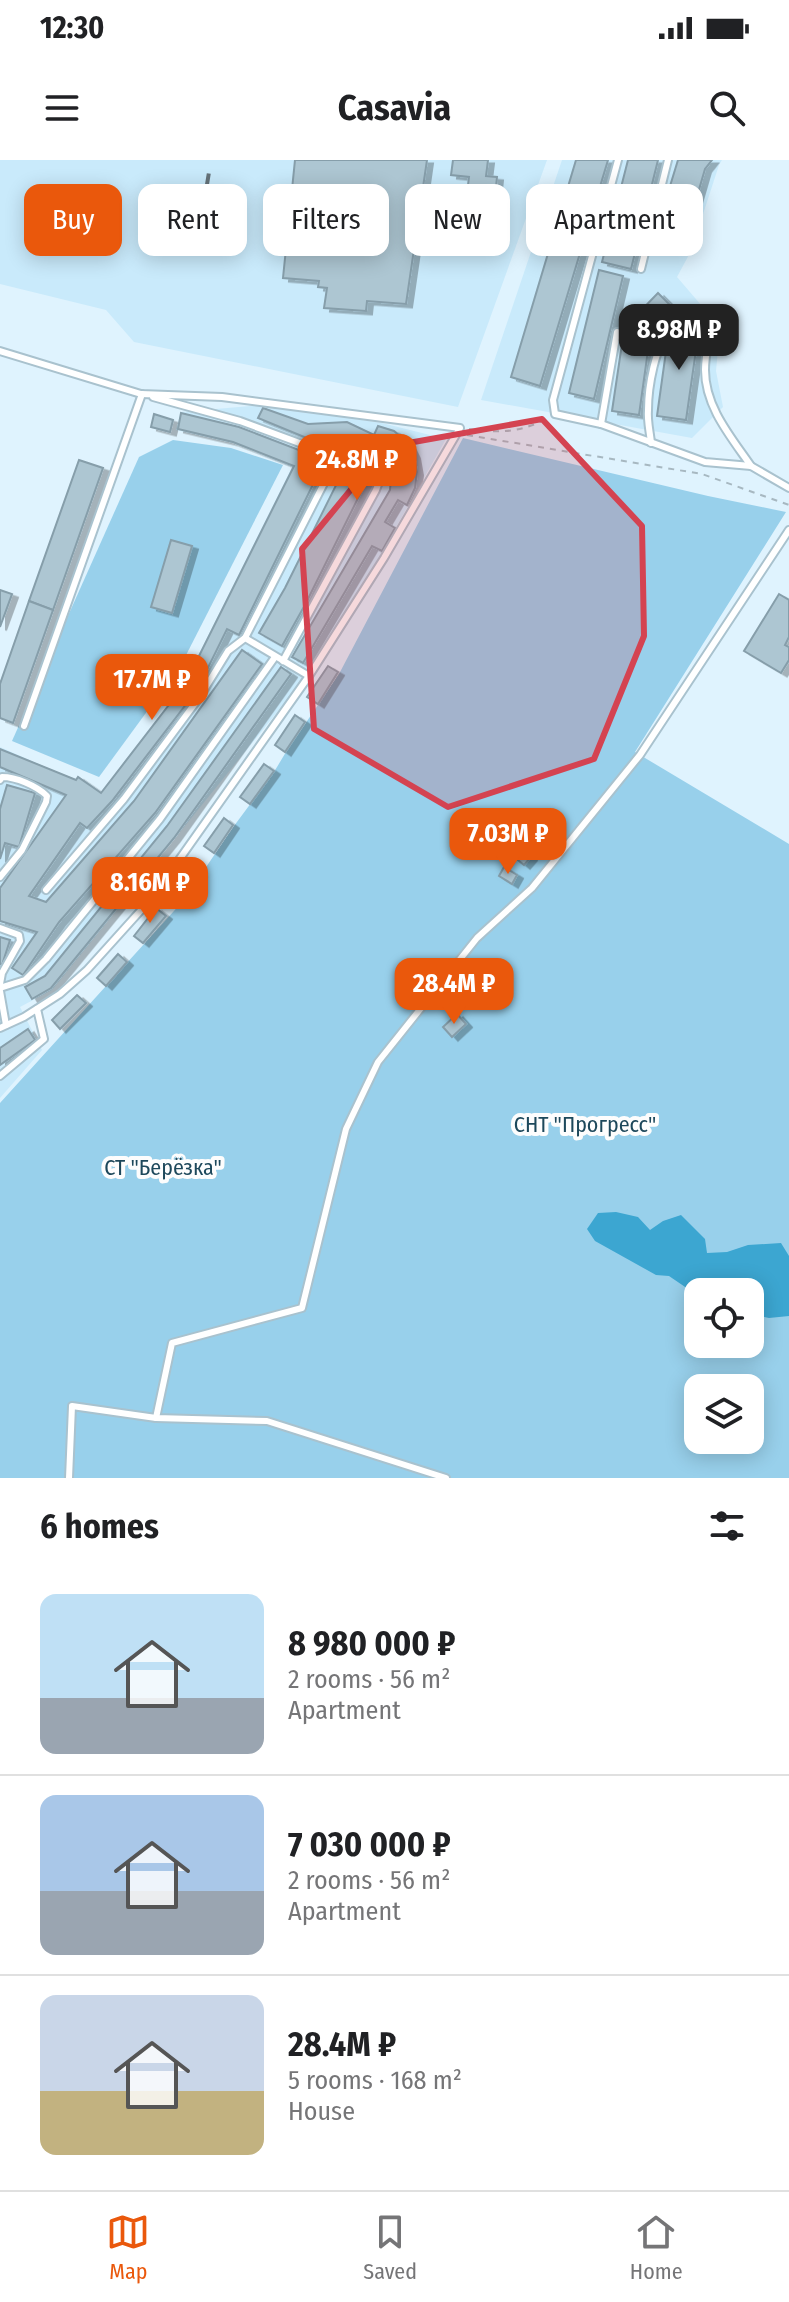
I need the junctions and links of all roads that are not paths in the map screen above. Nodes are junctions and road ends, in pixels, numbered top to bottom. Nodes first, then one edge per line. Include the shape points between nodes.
1 (618, 160) edge
2 (668, 160) edge
3 (641, 269) dead end
4 (671, 330) dead end
5 (710, 331) dead end
6 (617, 332) dead end
7 (0, 351) edge
8 (141, 394) junction
9 (601, 424) junction
10 (651, 443) junction
11 (340, 452) junction
12 (751, 466) junction
13 (789, 488) edge
14 (789, 530) edge
15 (245, 638) junction
16 (279, 659) junction
17 (309, 676) junction
18 (24, 726) dead end
19 (0, 780) edge
20 (0, 877) edge
21 (46, 890) dead end
22 (0, 928) edge
23 (1, 973) edge
24 (0, 988) edge
25 (37, 1009) junction
26 (2, 1013) edge
27 (3, 1027) edge
28 (0, 1076) edge
29 (156, 1418) junction
30 (69, 1478) edge
31 (446, 1478) edge

1 - 9 lane via 553,400 555,414
2 - 3 lane
4 - 10 lane via 657,348 648,411
5 - 12 lane via 705,369 709,400
6 - 9 lane
7 - 8 lane
8 - 11 lane
8 - 17 lane via 222,397 459,430
8 - 18 lane
9 - 10 lane
10 - 12 lane via 705,462
11 - 15 lane
11 - 16 lane via 362,451 378,462 382,474
12 - 13 lane
14 - 29 lane via 640,755 532,888 477,938 378,1062 346,1129 302,1308 172,1343
15 - 16 lane
15 - 21 lane via 228,651 124,799
16 - 17 lane
16 - 24 lane via 160,819 46,959 25,980
17 - 25 lane via 152,898 87,970
19 - 20 lane via 9,777 47,796 22,850
22 - 23 lane via 19,935 20,941
23 - 24 lane
24 - 26 lane
25 - 27 lane
25 - 28 lane via 44,1039
26 - 27 lane
29 - 30 lane via 72,1406
29 - 31 lane via 267,1421

